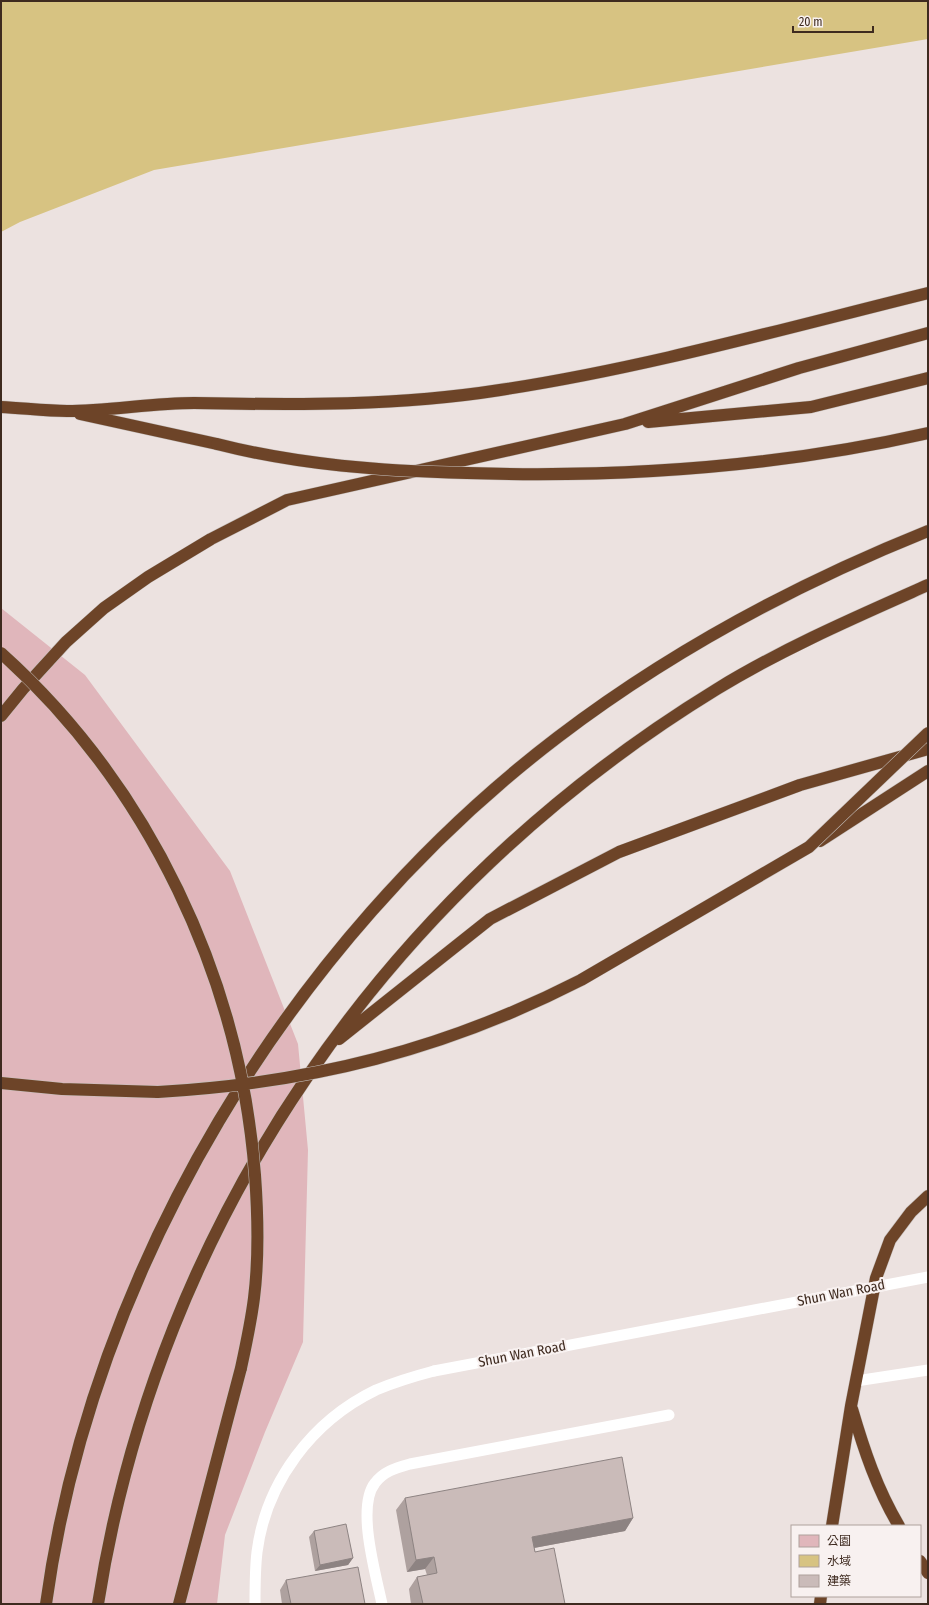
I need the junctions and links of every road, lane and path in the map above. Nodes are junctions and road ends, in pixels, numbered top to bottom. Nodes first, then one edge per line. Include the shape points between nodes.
1 (928, 293) edge
2 (928, 333) edge
3 (928, 378) edge
4 (1, 407) edge
5 (67, 411) junction
6 (625, 424) junction
7 (928, 432) edge
8 (928, 531) edge
9 (928, 585) edge
10 (1, 653) edge
11 (1, 716) edge
12 (928, 733) edge
13 (928, 749) edge
14 (928, 771) edge
15 (809, 847) junction
16 (326, 1049) junction
17 (1, 1083) edge
18 (928, 1196) edge
19 (928, 1277) edge
20 (928, 1370) edge
21 (856, 1381) junction
22 (851, 1406) junction
23 (669, 1415) dead end
24 (832, 1525) edge
25 (898, 1525) edge
26 (921, 1563) edge
27 (928, 1574) edge
28 (46, 1604) edge
29 (98, 1604) edge
30 (178, 1604) edge
31 (255, 1604) edge
32 (382, 1604) edge

1 - 5 highway via 638,365 498,391 428,399 357,403 192,403
2 - 6 highway via 799,368
3 - 6 highway via 811,407
4 - 5 highway
5 - 7 highway, bridge via 274,457 369,469 502,474 570,475 698,468 842,449
6 - 11 highway, bridge via 287,500 211,539 148,577 104,608 66,642
8 - 28 highway via 838,569 710,635 608,700 557,738 463,818 415,864 310,986 233,1097 169,1210 142,1266 84,1428 66,1497
9 - 16 highway via 782,652 712,692 595,773 543,814 453,897 414,939
10 - 30 highway, bridge via 77,731 112,778 147,833 175,884 207,958 221,998 242,1077 252,1142 256,1192 257,1250 254,1297 233,1403
12 - 15 highway, bridge
13 - 16 highway via 800,785 620,852 490,919
14 - 15 highway, bridge
15 - 17 highway, bridge via 556,993 486,1024 414,1049 308,1075 204,1089 109,1092
16 - 29 highway, bridge via 276,1123 229,1206 177,1319 131,1451 116,1511
18 - 21 highway via 911,1212 890,1240 876,1278
19 - 31 lane, Shun Wan Road, bridge via 434,1371 401,1380 356,1402 320,1429 299,1451 285,1472 273,1494 264,1520 257,1552
20 - 21 lane
21 - 22 highway
22 - 24 highway
22 - 25 highway via 867,1458 887,1506
23 - 32 lane via 410,1464 388,1471 374,1484 366,1513
26 - 27 highway

